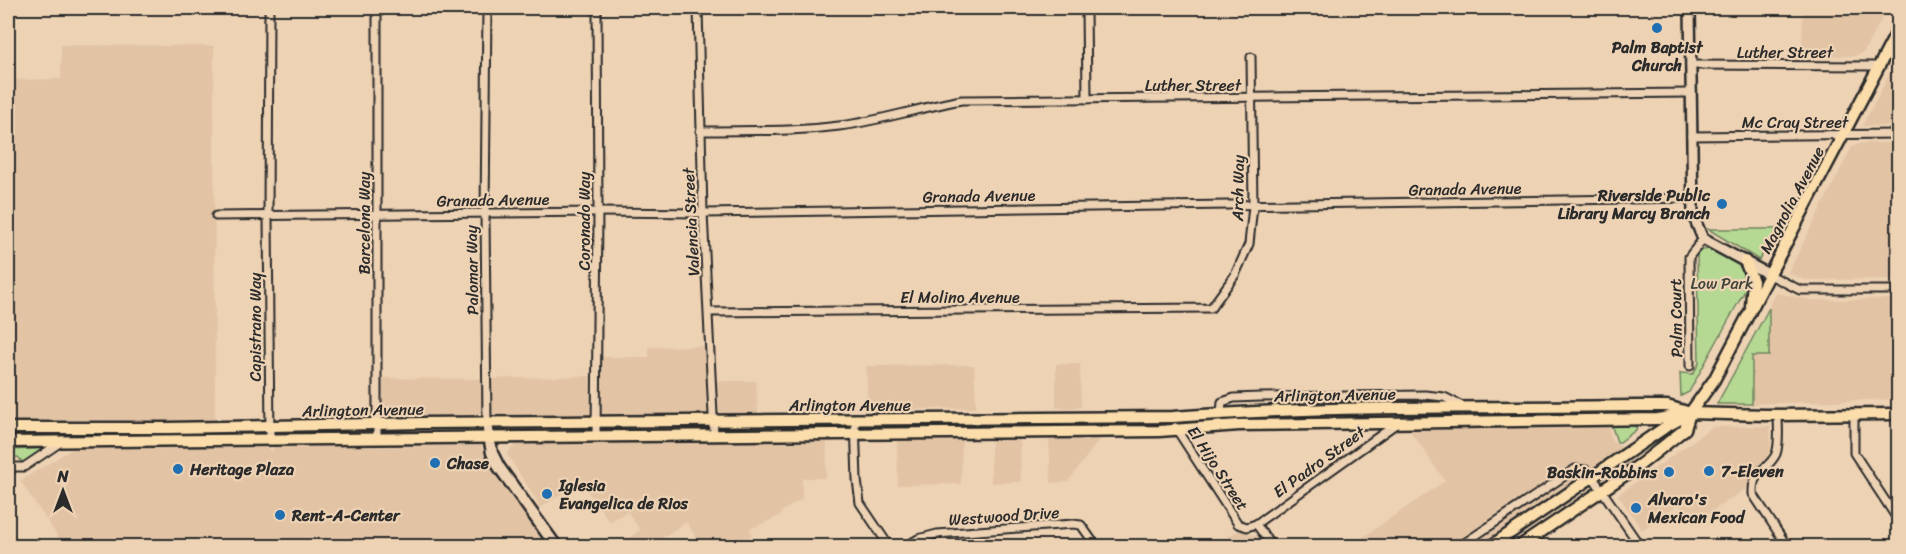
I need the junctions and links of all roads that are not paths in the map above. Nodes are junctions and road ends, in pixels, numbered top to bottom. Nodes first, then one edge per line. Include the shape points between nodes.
1 (269, 8) edge
2 (377, 8) edge
3 (487, 8) edge
4 (597, 8) edge
5 (698, 8) edge
6 (1086, 8) edge
7 (1690, 8) edge
8 (1899, 30) edge
9 (1251, 57) dead end
10 (1690, 65) junction
11 (1879, 66) junction
12 (1690, 93) junction
13 (1253, 98) junction
14 (1087, 99) junction
15 (700, 130) junction
16 (1899, 134) edge
17 (1843, 135) junction
18 (1691, 136) junction
19 (1691, 198) junction
20 (1253, 206) junction
21 (598, 212) junction
22 (485, 213) junction
23 (703, 213) junction
24 (377, 215) junction
25 (216, 216) dead end
26 (268, 216) junction
27 (1703, 239) junction
28 (1745, 261) junction
29 (1770, 274) junction
30 (1899, 290) edge
31 (1211, 308) joint
32 (1751, 309) junction
33 (709, 312) junction
34 (1690, 366) dead end
35 (1361, 395) junction
36 (1465, 408) junction
37 (1362, 409) junction
38 (1221, 413) junction
39 (1690, 413) junction
40 (1854, 414) junction
41 (1899, 414) edge
42 (1778, 415) junction
43 (1173, 417) junction
44 (1637, 419) junction
45 (714, 421) junction
46 (855, 421) junction
47 (1398, 422) junction
48 (596, 423) junction
49 (377, 424) junction
50 (487, 424) junction
51 (270, 427) junction
52 (8, 428) edge
53 (1176, 430) junction
54 (855, 434) junction
55 (596, 435) junction
56 (714, 435) junction
57 (489, 438) junction
58 (270, 439) junction
59 (377, 439) junction
60 (8, 442) edge
61 (61, 442) junction
62 (1643, 442) junction
63 (8, 473) edge
64 (1592, 477) junction
65 (1603, 490) junction
66 (1899, 520) edge
67 (1256, 524) junction
68 (556, 546) edge
69 (890, 546) edge
70 (906, 546) edge
71 (1096, 546) edge
72 (1272, 546) edge
73 (1460, 546) edge
74 (1491, 546) edge
75 (1520, 546) edge
76 (1640, 546) edge
77 (1787, 546) edge

1 - 26 street, Capistrano Way
2 - 24 street, Barcelona Way
3 - 22 street, Palomar Way
4 - 21 street, Coronado Way
5 - 15 street, Valencia Street
6 - 14 street
7 - 10 street
8 - 11 main road, Magnolia Avenue
9 - 13 street, Arch Way
10 - 11 street, Luther Street
10 - 12 street
11 - 17 main road, Magnolia Avenue
12 - 13 street, Luther Street
12 - 18 street
13 - 14 street, Luther Street
13 - 20 street, Arch Way
14 - 15 street, Luther Street via 962,100 866,123 811,129
15 - 23 street, Valencia Street
16 - 17 street, Mc Cray Street
17 - 18 street, Mc Cray Street
17 - 29 main road, Magnolia Avenue
18 - 19 street
19 - 20 street, Granada Avenue
19 - 27 street
20 - 23 street, Granada Avenue
20 - 31 street, Arch Way via 1249,243 1235,275
21 - 22 street, Granada Avenue
21 - 23 street, Granada Avenue
21 - 48 street, Coronado Way
22 - 24 street, Granada Avenue
22 - 50 street, Palomar Way
23 - 33 street, Valencia Street
24 - 26 street, Granada Avenue
24 - 49 street, Barcelona Way
25 - 26 street
26 - 51 street, Capistrano Way
27 - 28 street
27 - 34 street, Palm Court via 1689,257
28 - 29 street
28 - 32 main road via 1753,281
29 - 30 street via 1800,290
29 - 32 main road, Magnolia Avenue
31 - 33 street, El Molino Avenue
32 - 39 main road, Magnolia Avenue via 1714,380
33 - 45 street, Valencia Street
35 - 36 street via 1444,397
35 - 37 street
35 - 38 street via 1234,398 1222,402
36 - 37 main road, Arlington Avenue
36 - 39 main road, Arlington Avenue via 1667,406
37 - 38 main road, Arlington Avenue
38 - 43 main road, Arlington Avenue
39 - 42 main road, Arlington Avenue
39 - 44 main road, Arlington Avenue
39 - 62 main road, Magnolia Avenue
39 - 65 main road, Magnolia Avenue via 1685,429
40 - 41 main road, Arlington Avenue
40 - 42 main road, Arlington Avenue
40 - 66 street via 1854,453
42 - 77 street via 1775,457 1756,476 1753,494
43 - 46 main road, Arlington Avenue
43 - 53 street, El Hijo Street
44 - 47 main road, Arlington Avenue
44 - 62 main road via 1644,427
45 - 46 main road, Arlington Avenue
45 - 48 main road, Arlington Avenue
45 - 56 street, Valencia Street
46 - 54 street
47 - 53 main road, Arlington Avenue
47 - 67 street, El Padro Street
48 - 50 main road, Arlington Avenue
48 - 55 street, Coronado Way
49 - 50 main road, Arlington Avenue
49 - 51 main road, Arlington Avenue
49 - 59 street, Barcelona Way
50 - 57 main road
51 - 52 main road, Arlington Avenue
51 - 58 street, Capistrano Way
53 - 54 main road, Arlington Avenue
53 - 67 street, El Hijo Street via 1238,524
54 - 56 main road, Arlington Avenue
54 - 69 street via 860,503
55 - 56 main road, Arlington Avenue
55 - 57 main road, Arlington Avenue
57 - 59 main road, Arlington Avenue
57 - 68 main road via 499,466
58 - 59 main road, Arlington Avenue
58 - 61 main road, Arlington Avenue
60 - 61 main road, Arlington Avenue
61 - 63 street via 24,468 14,466
62 - 64 main road, Magnolia Avenue
64 - 65 street
64 - 73 street via 1586,470 1575,469
64 - 74 main road, Magnolia Avenue
65 - 75 main road, Magnolia Avenue
65 - 76 street
67 - 72 street, El Hijo Street
70 - 71 street, Westwood Drive via 937,534 1073,524 1081,525

